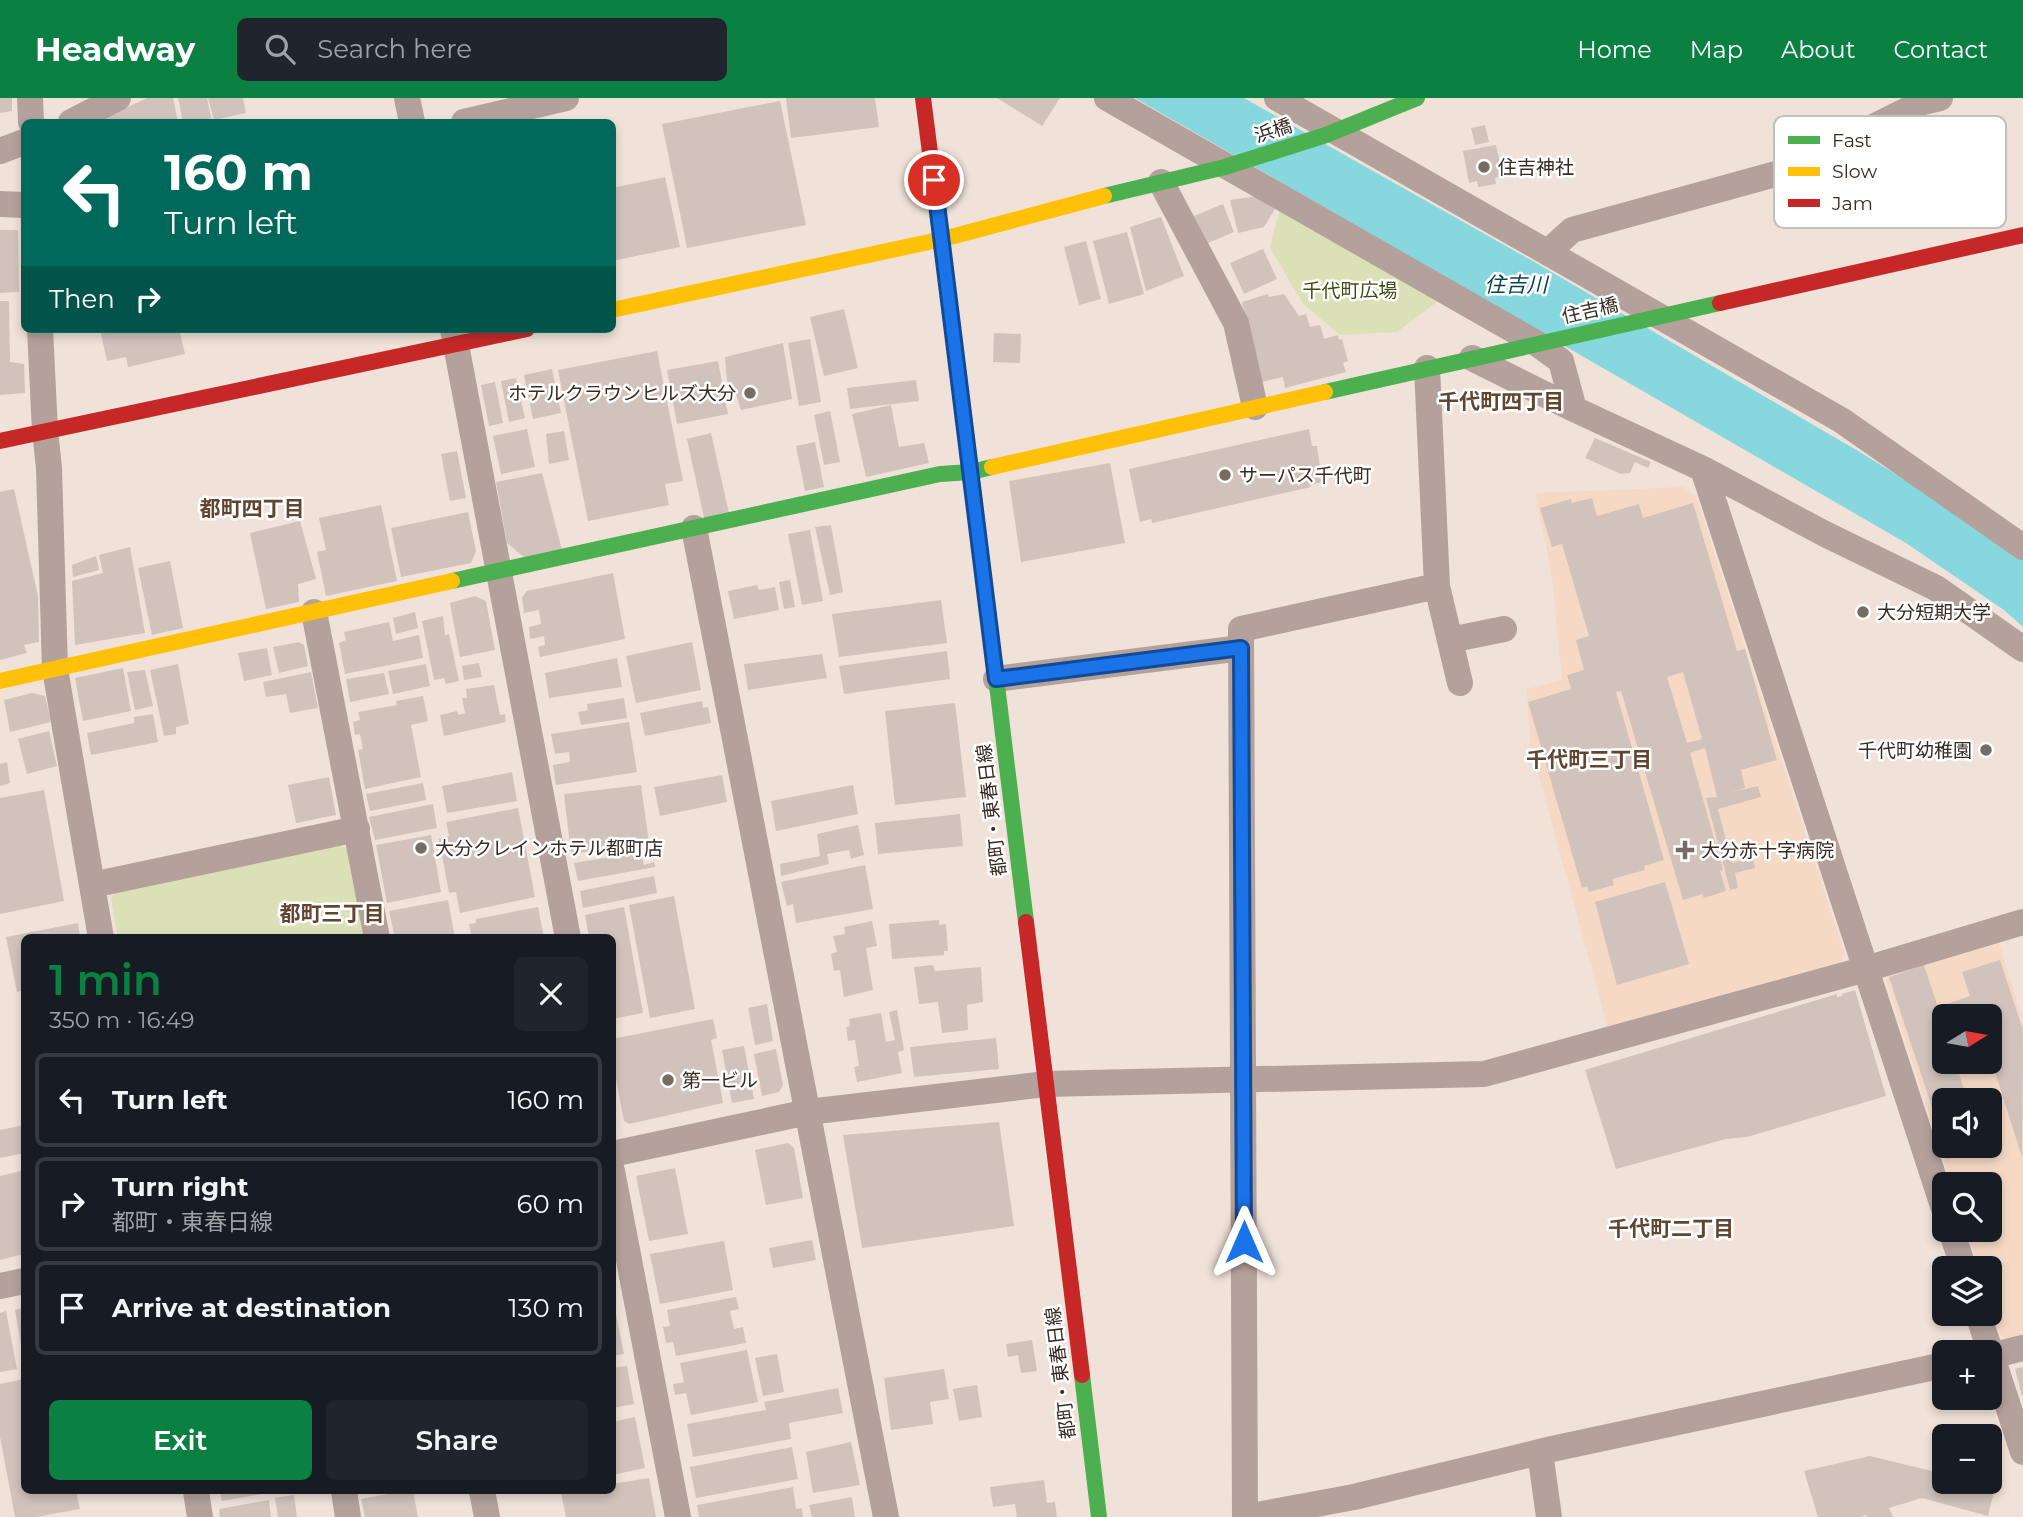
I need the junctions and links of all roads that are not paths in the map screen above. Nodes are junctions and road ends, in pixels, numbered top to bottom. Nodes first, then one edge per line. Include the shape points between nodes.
1 (30, 98) edge
2 (118, 98) edge
3 (407, 98) edge
4 (566, 98) edge
5 (923, 98) edge
6 (1107, 98) edge
7 (1277, 98) edge
8 (1417, 98) edge
9 (1940, 98) edge
10 (1895, 116) edge
11 (31, 119) edge
12 (77, 119) edge
13 (411, 119) edge
14 (477, 119) edge
15 (1331, 133) junction
16 (21, 143) edge
17 (0, 150) edge
18 (1229, 166) junction
19 (1774, 174) edge
20 (1161, 182) junction
21 (0, 204) edge
22 (21, 205) edge
23 (2023, 235) edge
24 (943, 239) junction
25 (1548, 252) junction
26 (616, 309) edge
27 (1651, 317) junction
28 (40, 333) edge
29 (490, 333) edge
30 (454, 337) edge
31 (1540, 342) junction
32 (1472, 358) junction
33 (1427, 368) junction
34 (1255, 407) junction
35 (1573, 410) junction
36 (45, 431) junction
37 (0, 441) edge
38 (1703, 469) junction
39 (971, 472) junction
40 (694, 528) junction
41 (2023, 547) edge
42 (499, 571) junction
43 (1437, 586) junction
44 (314, 612) junction
45 (1504, 629) dead end
46 (1450, 640) junction
47 (1241, 648) junction
48 (2023, 649) edge
49 (55, 669) junction
50 (996, 679) junction
51 (0, 681) edge
52 (1460, 684) dead end
53 (357, 829) junction
54 (92, 885) junction
55 (2023, 922) edge
56 (100, 934) edge
57 (376, 934) edge
58 (567, 934) edge
59 (1866, 969) junction
60 (1243, 1078) junction
61 (1046, 1084) junction
62 (808, 1112) junction
63 (616, 1153) edge
64 (1932, 1172) edge
65 (616, 1192) edge
66 (21, 1282) edge
67 (0, 1286) edge
68 (2023, 1348) edge
69 (2002, 1353) edge
70 (1932, 1368) edge
71 (2002, 1388) edge
72 (1540, 1452) junction
73 (2023, 1452) edge
74 (196, 1494) edge
75 (344, 1494) edge
76 (483, 1494) edge
77 (200, 1517) edge
78 (348, 1517) edge
79 (487, 1517) edge
80 (678, 1517) edge
81 (886, 1517) edge
82 (1098, 1517) edge
83 (1246, 1517) edge
84 (1549, 1517) edge

1 - 11 street
2 - 12 street
3 - 13 street
4 - 14 street
5 - 24 street, 都町・東春日線
6 - 18 street
7 - 15 street
8 - 15 street, 浜橋
9 - 10 street
15 - 18 street, 浜橋
15 - 25 street
16 - 17 street
18 - 20 street, 浜橋
18 - 31 street
19 - 25 street via 1572,230
20 - 24 street, 浜橋
20 - 34 street via 1236,323
21 - 22 street
23 - 27 street, 住吉橋
24 - 26 street, 浜橋
24 - 39 street, 都町・東春日線
25 - 27 street
27 - 31 street, 住吉橋
27 - 41 street via 1841,420
28 - 36 street
29 - 30 street
30 - 36 street
30 - 42 street
31 - 32 street, 住吉橋
31 - 35 street via 1561,361
32 - 33 street, 住吉橋
32 - 35 street
33 - 34 street, 住吉橋
33 - 43 street
34 - 39 street, 住吉橋
35 - 38 street
36 - 37 street
36 - 49 street
38 - 48 street via 1936,588
38 - 59 street
39 - 40 street, 住吉橋 via 940,474
39 - 50 street, 都町・東春日線
40 - 42 street, 住吉橋
40 - 62 street
42 - 44 street, 住吉橋
42 - 58 street
43 - 46 street
43 - 47 street via 1241,629
44 - 49 street, 住吉橋
44 - 53 street
45 - 46 street
46 - 52 street
47 - 50 street
47 - 60 street
49 - 51 street, 住吉橋
49 - 54 street
50 - 61 street, 都町・東春日線
53 - 54 street
53 - 57 street
54 - 56 street
55 - 59 street
59 - 60 street via 1484,1074
59 - 64 street
60 - 61 street
60 - 83 street
61 - 62 street
61 - 82 street, 都町・東春日線
62 - 63 street
62 - 81 street
65 - 80 street
66 - 67 street
68 - 69 street
70 - 72 street
71 - 73 street
72 - 83 street via 1354,1497
72 - 84 street
74 - 77 street
75 - 78 street
76 - 79 street

